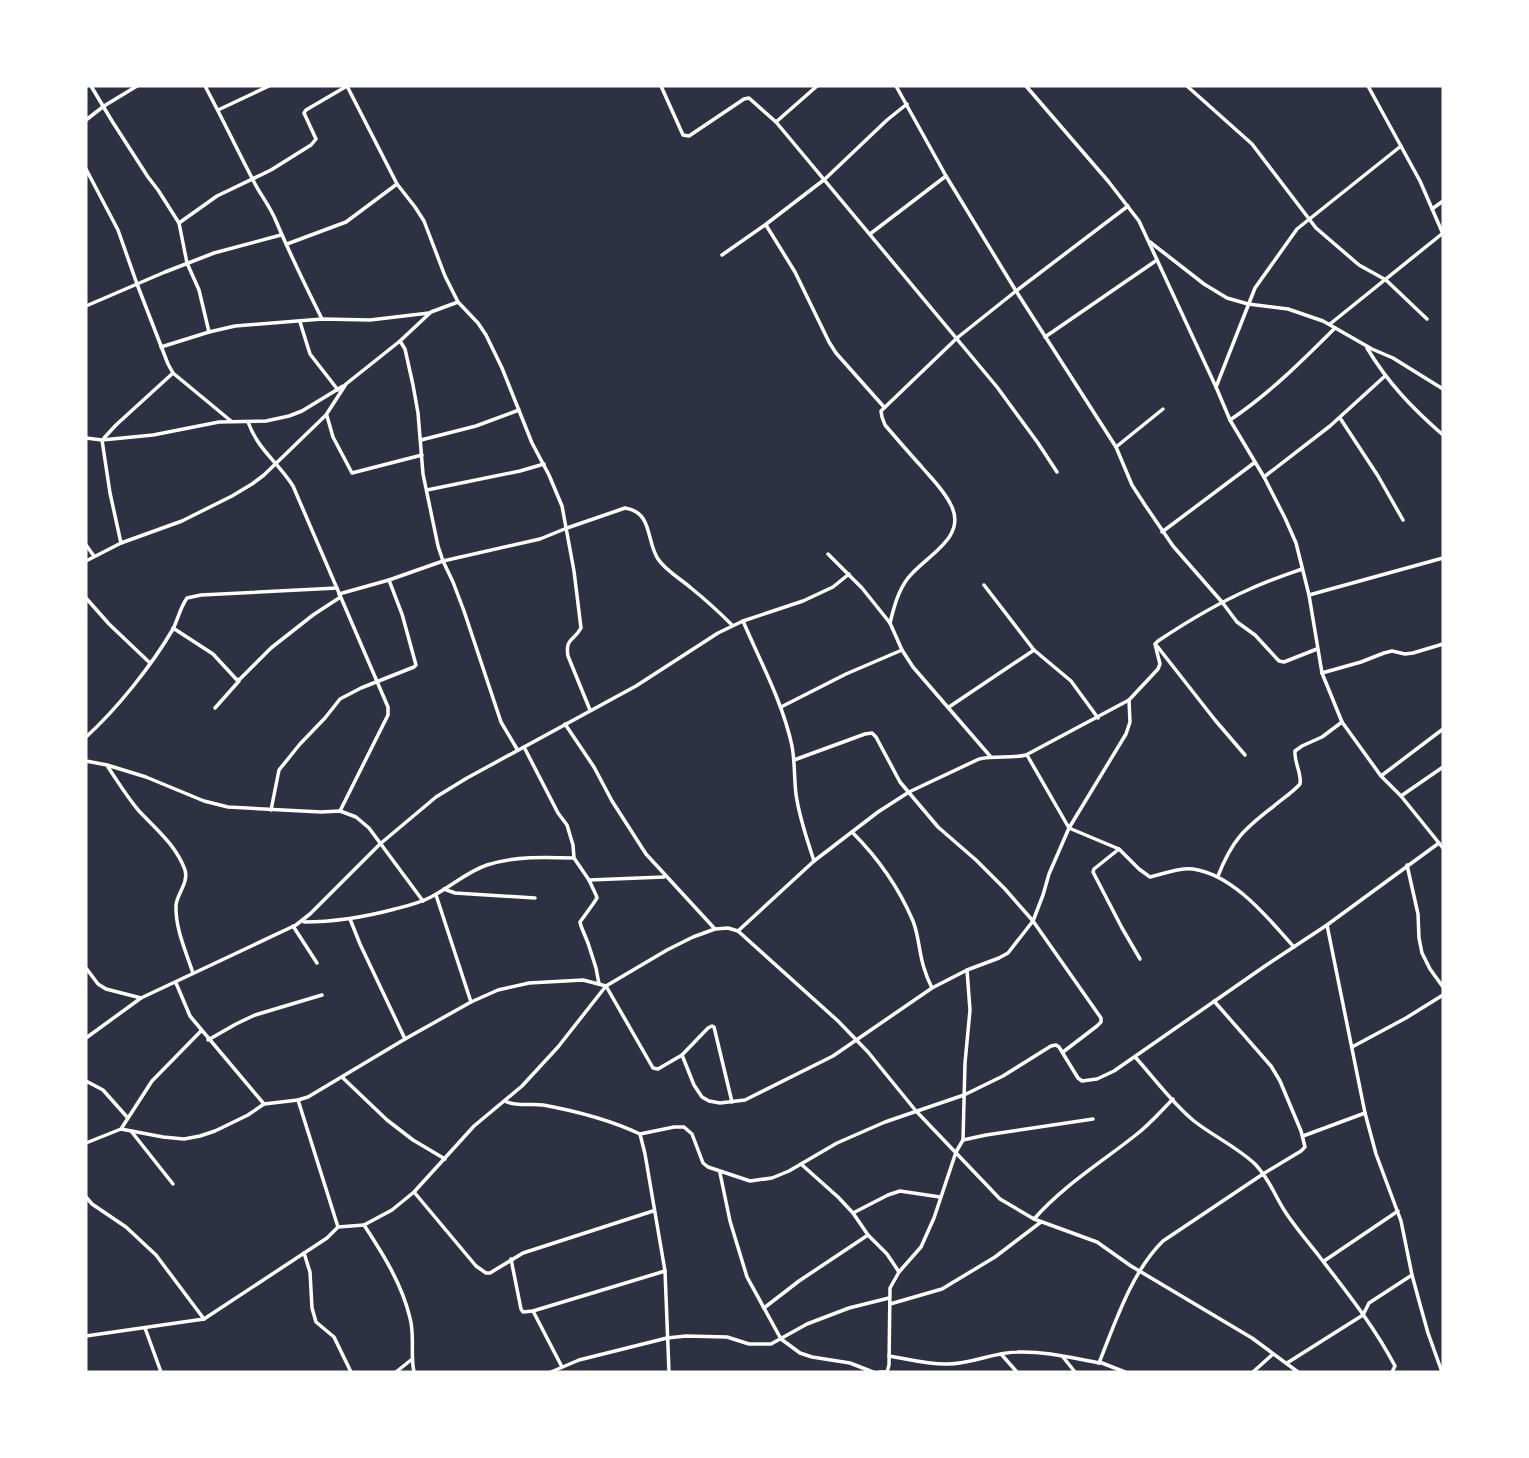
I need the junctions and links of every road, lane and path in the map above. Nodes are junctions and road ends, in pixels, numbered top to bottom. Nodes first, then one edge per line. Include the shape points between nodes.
1 (92, 86) edge
2 (137, 86) edge
3 (205, 86) edge
4 (269, 86) edge
5 (661, 86) edge
6 (817, 86) edge
7 (896, 86) edge
8 (1187, 86) edge
9 (1368, 86) edge
10 (1030, 87) edge
11 (907, 104) junction
12 (104, 106) junction
13 (218, 110) junction
14 (86, 120) edge
15 (776, 122) junction
16 (1401, 146) junction
17 (86, 169) edge
18 (946, 176) junction
19 (825, 179) junction
20 (253, 180) junction
21 (397, 184) junction
22 (1443, 201) edge
23 (1128, 206) junction
24 (1432, 209) junction
25 (1309, 218) junction
26 (178, 223) junction
27 (765, 225) junction
28 (1443, 234) edge
29 (281, 235) junction
30 (869, 235) junction
31 (1149, 240) junction
32 (287, 244) junction
33 (722, 255) dead end
34 (1157, 260) junction
35 (187, 263) junction
36 (1386, 280) junction
37 (136, 284) junction
38 (1016, 290) junction
39 (458, 302) junction
40 (1248, 304) junction
41 (86, 306) edge
42 (431, 313) junction
43 (1427, 319) dead end
44 (322, 320) junction
45 (300, 322) junction
46 (1330, 325) junction
47 (1335, 328) junction
48 (209, 332) junction
49 (1045, 337) junction
50 (957, 338) junction
51 (400, 341) junction
52 (1365, 345) junction
53 (160, 348) junction
54 (173, 373) junction
55 (1385, 376) junction
56 (346, 384) junction
57 (1216, 387) junction
58 (1443, 387) edge
59 (338, 390) junction
60 (884, 407) junction
61 (1163, 409) dead end
62 (519, 410) junction
63 (326, 415) junction
64 (1339, 417) junction
65 (231, 421) junction
66 (1230, 421) junction
67 (248, 422) junction
68 (1443, 435) edge
69 (86, 438) edge
70 (102, 440) junction
71 (421, 440) junction
72 (1116, 447) junction
73 (422, 456) junction
74 (276, 463) junction
75 (1254, 463) junction
76 (544, 464) junction
77 (1057, 472) dead end
78 (1264, 477) junction
79 (426, 490) junction
80 (1403, 520) dead end
81 (567, 528) junction
82 (1162, 532) junction
83 (121, 543) junction
84 (86, 545) edge
85 (828, 554) dead end
86 (94, 556) junction
87 (1443, 558) edge
88 (86, 561) edge
89 (443, 561) junction
90 (1302, 569) junction
91 (849, 575) junction
92 (389, 580) junction
93 (984, 585) dead end
94 (337, 588) junction
95 (1309, 595) junction
96 (340, 596) junction
97 (86, 598) edge
98 (1222, 602) junction
99 (743, 621) junction
100 (890, 623) junction
101 (732, 626) junction
102 (173, 628) junction
103 (1156, 644) junction
104 (1443, 644) edge
105 (1317, 649) junction
106 (902, 650) junction
107 (1034, 650) junction
108 (150, 663) junction
109 (1322, 673) junction
110 (240, 680) junction
111 (377, 681) junction
112 (1129, 700) junction
113 (215, 708) dead end
114 (780, 708) junction
115 (950, 708) junction
116 (590, 710) junction
117 (1098, 718) junction
118 (1342, 722) junction
119 (565, 724) junction
120 (1443, 729) edge
121 (86, 737) edge
122 (524, 747) junction
123 (518, 750) junction
124 (1026, 755) junction
125 (1245, 755) dead end
126 (990, 756) junction
127 (794, 760) junction
128 (86, 761) edge
129 (107, 765) junction
130 (1443, 767) edge
131 (1381, 776) junction
132 (909, 792) junction
133 (1401, 796) junction
134 (271, 810) junction
135 (340, 811) junction
136 (1069, 828) junction
137 (852, 832) junction
138 (1438, 843) junction
139 (380, 844) junction
140 (1443, 848) edge
141 (1119, 849) junction
142 (574, 858) junction
143 (814, 861) junction
144 (1407, 865) junction
145 (1218, 876) junction
146 (665, 877) junction
147 (589, 880) junction
148 (444, 889) junction
149 (436, 895) junction
150 (535, 898) dead end
151 (423, 901) junction
152 (350, 919) junction
153 (1033, 921) junction
154 (302, 922) junction
155 (1327, 925) junction
156 (293, 926) junction
157 (715, 929) junction
158 (738, 932) junction
159 (1294, 947) junction
160 (1140, 959) dead end
161 (317, 963) dead end
162 (86, 968) edge
163 (967, 970) junction
164 (193, 974) junction
165 (176, 983) junction
166 (599, 984) junction
167 (606, 986) junction
168 (1443, 987) edge
169 (932, 988) junction
170 (322, 995) dead end
171 (1443, 995) edge
172 (141, 998) junction
173 (1214, 1001) junction
174 (471, 1002) junction
175 (201, 1031) junction
176 (86, 1038) edge
177 (405, 1039) junction
178 (208, 1040) junction
179 (856, 1040) junction
180 (1352, 1047) junction
181 (1063, 1052) junction
182 (682, 1055) junction
183 (1136, 1057) junction
184 (342, 1078) junction
185 (86, 1082) edge
186 (964, 1095) junction
187 (1173, 1099) junction
188 (298, 1100) junction
189 (505, 1101) junction
190 (732, 1102) junction
191 (264, 1104) junction
192 (916, 1111) junction
193 (1365, 1113) junction
194 (127, 1117) junction
195 (1093, 1119) dead end
196 (121, 1129) junction
197 (131, 1130) junction
198 (640, 1134) junction
199 (1303, 1136) junction
200 (962, 1140) junction
201 (86, 1143) edge
202 (956, 1152) junction
203 (444, 1159) junction
204 (801, 1164) junction
205 (720, 1172) junction
206 (1263, 1174) junction
207 (173, 1184) dead end
208 (414, 1192) junction
209 (86, 1197) edge
210 (940, 1197) junction
211 (654, 1211) junction
212 (1398, 1211) junction
213 (853, 1213) junction
214 (1034, 1219) junction
215 (1041, 1222) junction
216 (365, 1225) junction
217 (338, 1227) junction
218 (868, 1235) junction
219 (304, 1253) junction
220 (511, 1259) junction
221 (1323, 1261) junction
222 (665, 1270) junction
223 (899, 1272) junction
224 (1140, 1272) junction
225 (1412, 1275) junction
226 (889, 1298) junction
227 (890, 1304) junction
228 (764, 1308) junction
229 (533, 1311) junction
230 (1363, 1315) junction
231 (204, 1320) junction
232 (145, 1327) junction
233 (86, 1336) edge
234 (667, 1338) junction
235 (781, 1339) junction
236 (1001, 1354) junction
237 (1273, 1354) junction
238 (889, 1356) junction
239 (1063, 1356) junction
240 (411, 1360) junction
241 (1099, 1363) junction
242 (1286, 1363) junction
243 (562, 1367) junction
244 (161, 1372) edge
245 (351, 1372) edge
246 (396, 1372) edge
247 (414, 1372) edge
248 (551, 1372) edge
249 (669, 1372) edge
250 (873, 1372) edge
251 (880, 1372) edge
252 (887, 1372) edge
253 (1017, 1372) edge
254 (1074, 1372) edge
255 (1125, 1372) edge
256 (1253, 1372) edge
257 (1298, 1372) edge
258 (1392, 1372) edge
259 (1442, 1372) edge

1 - 12 street
2 - 12 street
3 - 13 street
4 - 13 street
5 - 15 street via 683,135 689,136 749,98
6 - 15 street
7 - 11 street
8 - 25 street via 1252,144
9 - 16 street
10 - 23 street
11 - 18 street
11 - 19 street
12 - 14 street
12 - 26 street
13 - 20 street
15 - 19 street
16 - 24 street
16 - 25 street
17 - 37 street via 118,230
18 - 30 street
18 - 38 street
19 - 27 street
19 - 30 street
20 - 21 street via 315,141 304,113 347,86
20 - 26 street
20 - 29 street
21 - 32 street via 346,222
21 - 39 street via 424,221
22 - 24 street
23 - 31 street
23 - 38 street
24 - 28 street
25 - 36 street via 1345,255
25 - 40 street via 1270,264
26 - 35 street
27 - 33 street
27 - 60 street via 795,272 828,342
28 - 36 street
29 - 32 street
29 - 35 street
30 - 50 street
31 - 34 street
31 - 40 street via 1204,284
32 - 44 street
34 - 49 street
34 - 57 street
35 - 37 street
35 - 48 street
36 - 43 street
36 - 46 street
37 - 41 street
37 - 53 street
38 - 49 street
38 - 50 street
39 - 42 street
39 - 62 street via 486,335
40 - 46 street via 1288,309
40 - 57 street
42 - 44 street
42 - 51 street
44 - 45 street
45 - 48 street
45 - 59 street via 310,354
46 - 47 street
47 - 52 street
47 - 66 street
48 - 53 street
49 - 72 street
50 - 60 street
50 - 77 street
51 - 56 street
51 - 71 street via 413,385
52 - 55 street
52 - 58 street
53 - 54 street
54 - 65 street
54 - 70 street
55 - 64 street
55 - 68 street
56 - 59 street
56 - 63 street
57 - 66 street
59 - 67 street via 289,416
60 - 100 street via 886,425 936,483 955,518 949,540 908,578
61 - 72 street
62 - 71 street
62 - 76 street
63 - 73 street via 352,473
63 - 74 street
64 - 78 street
64 - 80 street
65 - 67 street
65 - 70 street
66 - 75 street
67 - 74 street
69 - 70 street
70 - 83 street
71 - 73 street
72 - 82 street via 1132,485
73 - 79 street
74 - 83 street via 232,496 182,521
74 - 94 street via 293,486
75 - 78 street
75 - 82 street
76 - 79 street
76 - 81 street
78 - 90 street via 1296,543
79 - 89 street
81 - 89 street via 540,539
81 - 101 street via 634,509 646,525 658,558
81 - 116 street via 581,628 566,647
82 - 98 street
83 - 86 street
84 - 86 street
85 - 91 street
86 - 88 street
87 - 95 street
89 - 92 street
89 - 123 street via 501,722
90 - 95 street
90 - 98 street
91 - 99 street via 803,601
91 - 100 street
92 - 96 street
92 - 111 street via 416,662 414,667
93 - 107 street
94 - 96 street
94 - 102 street via 192,596
95 - 105 street
96 - 110 street via 271,648
96 - 111 street
97 - 108 street
98 - 103 street
98 - 105 street via 1281,663
99 - 101 street
99 - 114 street
100 - 106 street
101 - 116 street
102 - 108 street
102 - 110 street via 213,654
103 - 112 street via 1158,669
103 - 125 street
104 - 109 street via 1413,653 1384,653
105 - 109 street
106 - 114 street
106 - 115 street
107 - 115 street
107 - 117 street via 1071,681
108 - 121 street
109 - 118 street
110 - 113 street
111 - 134 street via 340,699 284,762
111 - 135 street via 388,715
112 - 117 street
112 - 136 street via 1126,734
114 - 127 street
115 - 126 street
116 - 119 street
117 - 124 street
118 - 131 street
118 - 145 street via 1295,751 1300,784 1237,838
119 - 122 street
119 - 146 street via 637,842
120 - 131 street
122 - 123 street
122 - 142 street via 567,825
123 - 139 street via 436,797
124 - 126 street
124 - 136 street
126 - 132 street
127 - 132 street via 872,733
127 - 143 street via 799,813
128 - 129 street
129 - 134 street via 204,801
129 - 164 street via 125,794 168,839 186,871 176,908
130 - 133 street
131 - 133 street
132 - 137 street
132 - 153 street
133 - 138 street
134 - 135 street
135 - 139 street via 356,817
136 - 141 street
136 - 153 street
137 - 143 street
137 - 169 street via 881,864 913,922
138 - 140 street
138 - 144 street
139 - 151 street
139 - 154 street
141 - 145 street via 1150,877 1191,869
141 - 160 street via 1093,872
142 - 147 street
142 - 148 street via 488,864
143 - 158 street
144 - 155 street
144 - 168 street via 1422,953
145 - 159 street
146 - 147 street
146 - 157 street
147 - 166 street via 597,898 580,926
148 - 149 street
148 - 150 street
149 - 151 street
149 - 174 street
151 - 152 street
152 - 154 street
152 - 177 street
153 - 163 street via 1009,953
153 - 181 street via 1101,1018
154 - 156 street
155 - 159 street
155 - 180 street
156 - 161 street
156 - 164 street
157 - 158 street
157 - 167 street via 667,950
158 - 179 street
159 - 173 street
162 - 172 street via 106,989
163 - 169 street
163 - 186 street via 970,1010
164 - 165 street
165 - 172 street
165 - 175 street
166 - 167 street
166 - 174 street via 583,980 529,983
167 - 182 street via 653,1068
167 - 189 street via 558,1048
169 - 179 street
170 - 178 street via 255,1015
171 - 180 street
172 - 176 street
173 - 183 street
173 - 199 street via 1271,1066
174 - 177 street
175 - 178 street
175 - 194 street via 152,1081
177 - 184 street
178 - 191 street
179 - 190 street via 800,1074
179 - 192 street
180 - 193 street
181 - 183 street via 1078,1078 1086,1081
181 - 186 street via 1051,1046
182 - 190 street via 702,1097
182 - 190 street via 714,1027
183 - 187 street
184 - 188 street
184 - 203 street via 387,1120
185 - 194 street via 103,1090
186 - 192 street
186 - 200 street
187 - 206 street
187 - 214 street
188 - 191 street
188 - 217 street
189 - 198 street via 564,1110
189 - 203 street
191 - 197 street via 200,1136 184,1139
192 - 202 street
192 - 204 street via 846,1139
193 - 199 street
193 - 212 street
194 - 196 street
195 - 200 street
196 - 197 street
196 - 201 street
197 - 207 street
198 - 205 street via 684,1127 692,1134 703,1163
198 - 211 street
199 - 206 street via 1301,1152
200 - 202 street
202 - 210 street
202 - 214 street via 1000,1199
203 - 208 street
204 - 205 street via 760,1181
204 - 213 street
205 - 228 street via 741,1260
206 - 221 street
206 - 224 street via 1163,1241
208 - 216 street
208 - 220 street via 481,1271 491,1273
209 - 231 street via 156,1255
210 - 213 street via 900,1191
210 - 223 street via 921,1247
211 - 220 street
211 - 222 street
212 - 221 street
212 - 225 street
213 - 218 street
214 - 215 street
215 - 224 street via 1097,1242
215 - 227 street via 942,1289
216 - 217 street
216 - 240 street via 398,1282 410,1318
217 - 219 street
218 - 223 street
218 - 228 street
219 - 231 street
219 - 245 street via 316,1322 334,1338
220 - 229 street via 521,1309
221 - 230 street
222 - 229 street
222 - 234 street
223 - 226 street
224 - 237 street
224 - 241 street
225 - 230 street via 1369,1303
225 - 259 street
226 - 227 street
226 - 235 street via 849,1308
227 - 238 street
228 - 235 street
229 - 243 street
230 - 242 street
230 - 258 street via 1395,1366
231 - 232 street
232 - 233 street
232 - 244 street
234 - 235 street via 727,1337 749,1344
234 - 243 street
234 - 249 street
235 - 250 street via 800,1353
236 - 238 street via 947,1364
236 - 239 street
236 - 253 street
237 - 242 street
237 - 256 street
238 - 252 street
239 - 241 street
239 - 254 street
240 - 246 street
240 - 247 street
241 - 255 street
242 - 257 street
243 - 248 street
251 - 252 street

